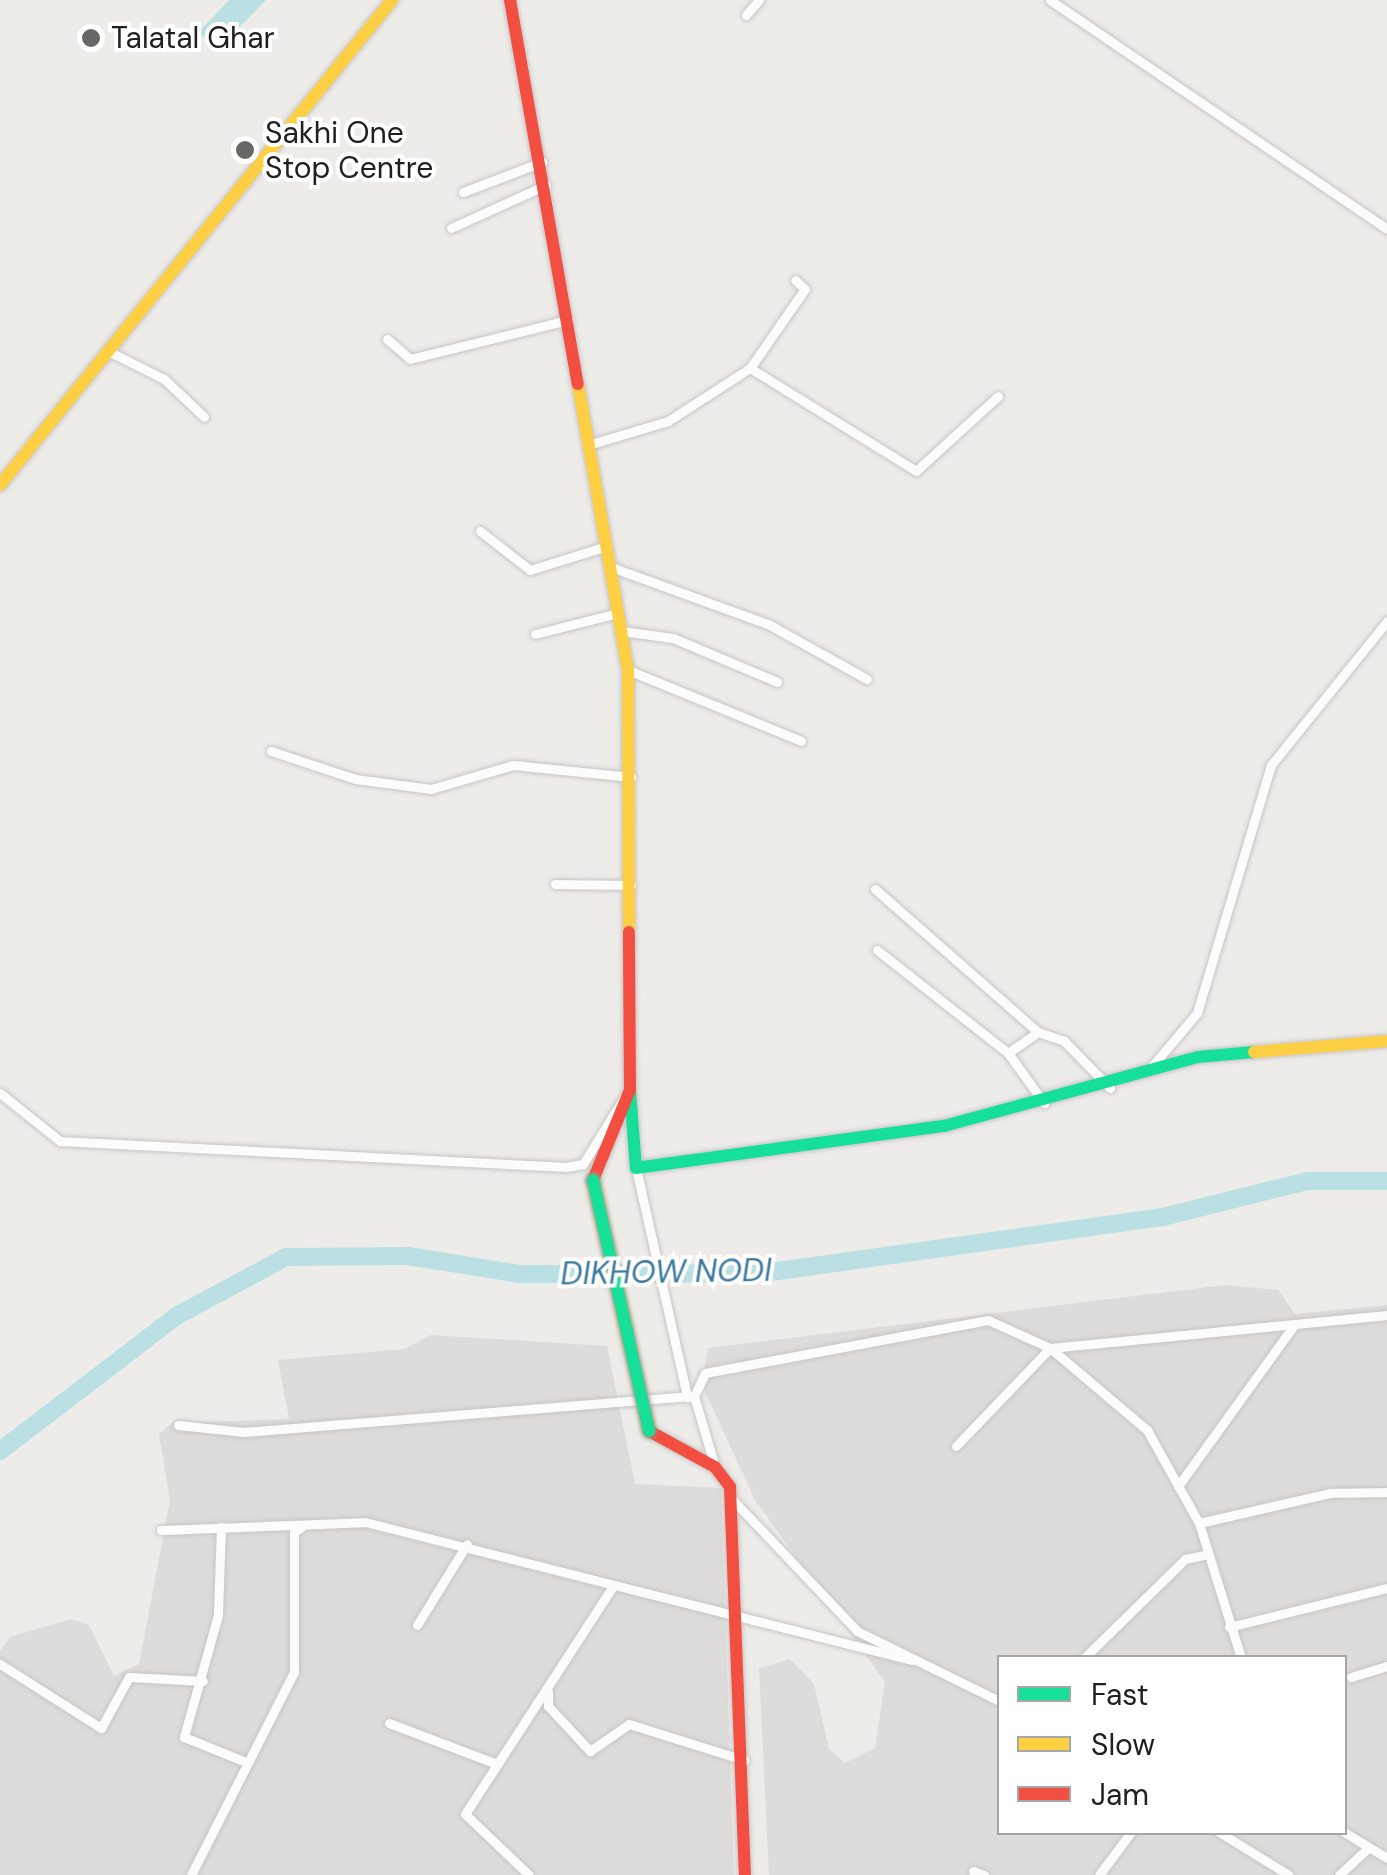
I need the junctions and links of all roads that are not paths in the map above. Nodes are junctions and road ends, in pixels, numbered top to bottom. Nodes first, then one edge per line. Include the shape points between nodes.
1 (392, 0) edge
2 (510, 0) edge
3 (759, 0) edge
4 (1050, 0) edge
5 (746, 15) dead end
6 (542, 162) junction
7 (546, 185) junction
8 (462, 192) dead end
9 (451, 228) dead end
10 (1387, 229) edge
11 (795, 280) dead end
12 (568, 320) junction
13 (387, 339) dead end
14 (108, 351) junction
15 (750, 368) junction
16 (998, 396) dead end
17 (204, 417) dead end
18 (588, 444) junction
19 (0, 485) edge
20 (480, 531) dead end
21 (607, 546) junction
22 (611, 567) junction
23 (618, 613) junction
24 (1387, 621) edge
25 (622, 631) junction
26 (535, 634) dead end
27 (628, 670) junction
28 (866, 679) dead end
29 (777, 682) dead end
30 (801, 741) dead end
31 (270, 751) dead end
32 (634, 776) junction
33 (555, 884) dead end
34 (632, 885) junction
35 (875, 889) dead end
36 (877, 950) dead end
37 (1038, 1032) junction
38 (1387, 1042) edge
39 (1008, 1053) junction
40 (1143, 1077) junction
41 (1110, 1088) junction
42 (630, 1090) junction
43 (0, 1093) edge
44 (1044, 1103) junction
45 (636, 1168) junction
46 (1387, 1314) edge
47 (1294, 1325) junction
48 (1050, 1348) junction
49 (691, 1396) junction
50 (178, 1425) dead end
51 (956, 1446) dead end
52 (715, 1466) junction
53 (1178, 1486) junction
54 (1387, 1492) edge
55 (730, 1497) junction
56 (1198, 1523) junction
57 (304, 1526) junction
58 (221, 1527) junction
59 (161, 1530) dead end
60 (467, 1544) junction
61 (1204, 1554) junction
62 (612, 1588) junction
63 (1387, 1588) edge
64 (739, 1622) junction
65 (418, 1625) dead end
66 (1229, 1627) junction
67 (1087, 1655) edge
68 (1241, 1655) edge
69 (912, 1660) junction
70 (0, 1664) edge
71 (1387, 1666) edge
72 (1351, 1677) dead end
73 (203, 1681) junction
74 (548, 1689) junction
75 (997, 1700) edge
76 (389, 1723) dead end
77 (744, 1760) junction
78 (246, 1762) junction
79 (497, 1764) junction
80 (1347, 1834) edge
81 (1129, 1835) edge
82 (1225, 1835) edge
83 (1368, 1848) junction
84 (1387, 1858) edge
85 (191, 1875) edge
86 (529, 1875) edge
87 (745, 1875) edge
88 (1099, 1875) edge
89 (1289, 1875) edge
90 (1339, 1875) edge

1 - 14 main road
2 - 6 main road
3 - 5 street
4 - 10 street
6 - 7 main road
6 - 8 street
7 - 9 street
7 - 12 main road
11 - 15 street via 805,289
12 - 13 street via 410,360
12 - 18 main road
14 - 17 street via 164,380
14 - 19 main road
15 - 16 street via 916,471
15 - 18 street via 668,421
18 - 21 main road
20 - 21 street via 530,570
21 - 22 main road
22 - 23 main road
22 - 28 street via 768,624
23 - 25 main road
23 - 26 street
24 - 40 street via 1271,765 1196,1013
25 - 27 main road
25 - 29 street via 673,638
27 - 30 street
27 - 32 main road
31 - 32 street via 430,790 513,765
32 - 34 main road
33 - 34 street
34 - 42 main road
35 - 37 street
36 - 39 street
37 - 39 street
37 - 41 street via 1064,1041
38 - 40 main road via 1198,1057
39 - 44 street
40 - 41 main road
41 - 44 main road
42 - 43 street via 583,1164 566,1166 60,1141
42 - 45 main road
42 - 52 main road, bridge via 593,1180 649,1431
44 - 45 main road
45 - 49 street
46 - 47 street
47 - 48 street
47 - 53 street
48 - 49 street via 988,1320 705,1372
48 - 51 street
48 - 53 street via 1147,1430
49 - 50 street via 244,1432
49 - 52 street
52 - 55 main road
53 - 56 street
54 - 56 street via 1330,1494
55 - 64 main road
55 - 69 street via 858,1630
56 - 61 street
57 - 58 street
57 - 60 street via 364,1522
57 - 78 street via 294,1532 294,1672
58 - 59 street
58 - 73 street via 218,1615
60 - 62 street
60 - 65 street
61 - 66 street
61 - 67 street via 1185,1559
62 - 64 street
62 - 74 street
63 - 66 street
64 - 69 street
64 - 77 main road
66 - 68 street
69 - 75 street
70 - 73 street via 100,1728 129,1677
71 - 72 street
73 - 78 street via 184,1737
74 - 77 street via 548,1706 590,1751 629,1724
74 - 79 street
76 - 79 street
77 - 87 main road
78 - 85 street
79 - 86 street via 465,1814
80 - 83 street
81 - 88 street
82 - 89 street
83 - 84 street
83 - 90 street

